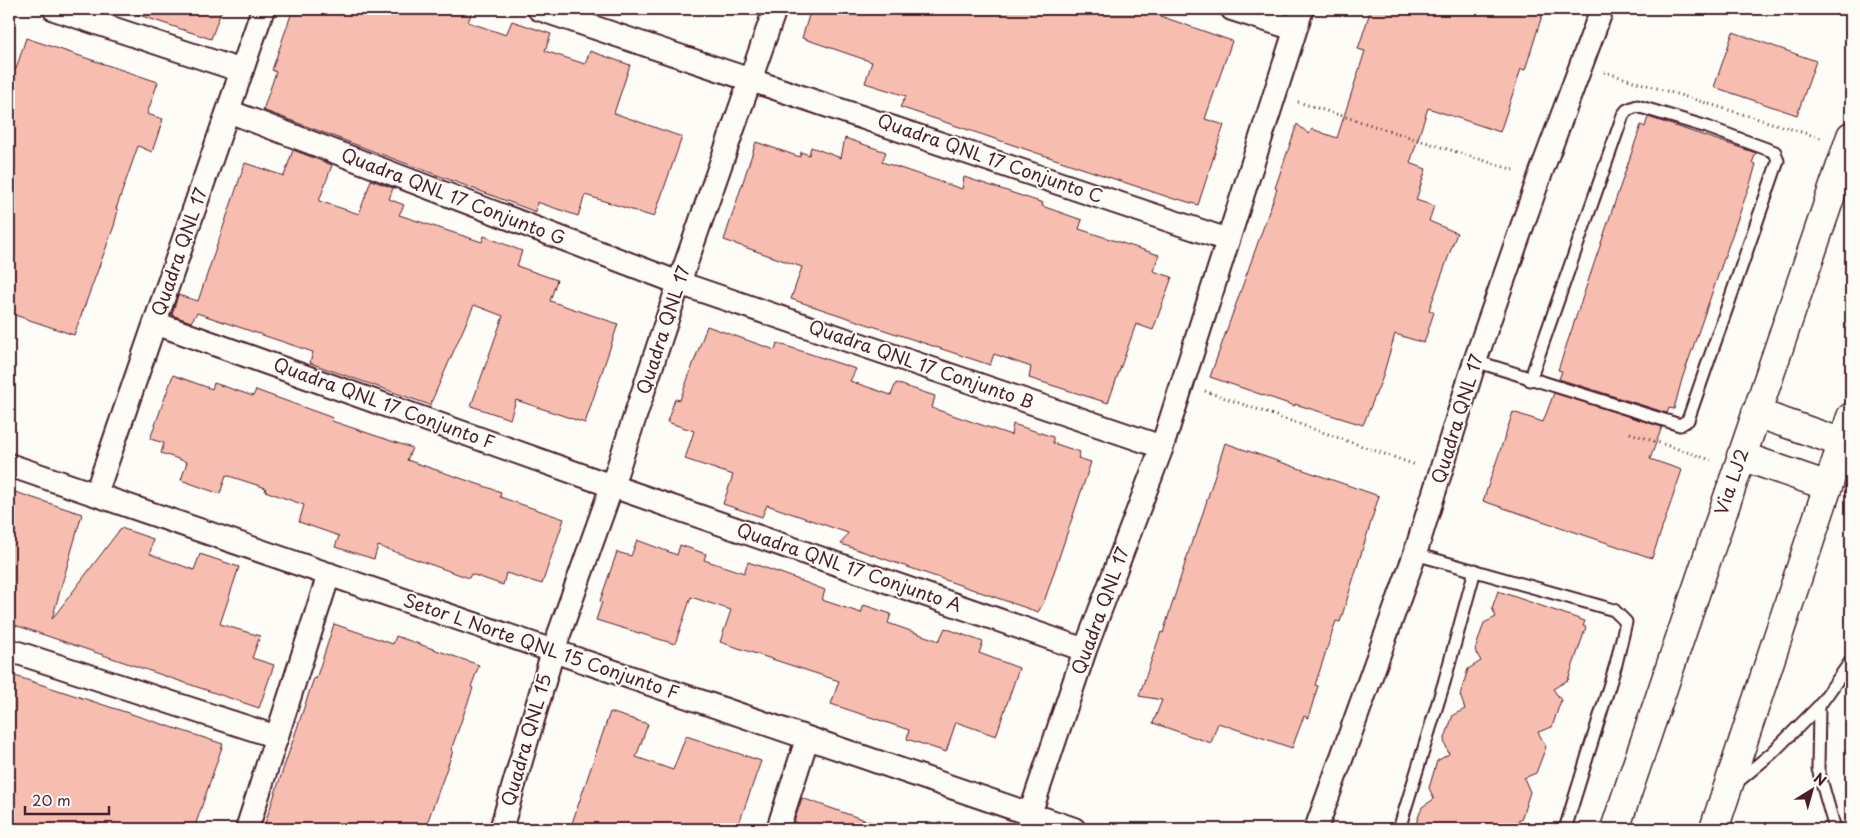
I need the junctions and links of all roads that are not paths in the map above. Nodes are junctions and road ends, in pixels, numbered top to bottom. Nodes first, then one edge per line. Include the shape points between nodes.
1 (54, 9) edge
2 (263, 9) edge
3 (539, 9) edge
4 (775, 9) edge
5 (1232, 9) edge
6 (1602, 9) edge
7 (1299, 19) edge
8 (242, 71) junction
9 (752, 79) junction
10 (228, 111) junction
11 (1850, 142) edge
12 (1228, 240) junction
13 (679, 283) junction
14 (155, 323) junction
15 (1475, 361) junction
16 (1530, 380) junction
17 (1756, 413) junction
18 (1851, 417) edge
19 (1842, 443) junction
20 (1162, 447) junction
21 (1741, 456) junction
22 (9, 465) edge
23 (612, 486) junction
24 (1828, 486) junction
25 (96, 494) junction
26 (1415, 554) junction
27 (1475, 570) junction
28 (329, 574) junction
29 (9, 650) edge
30 (1085, 650) junction
31 (553, 651) junction
32 (1851, 661) edge
33 (1819, 706) junction
34 (278, 738) junction
35 (806, 739) junction
36 (1726, 790) junction
37 (1030, 814) junction
38 (247, 829) edge
39 (501, 829) edge
40 (778, 829) edge
41 (1074, 829) edge
42 (1316, 829) edge
43 (1400, 829) edge
44 (1565, 829) edge
45 (1615, 829) edge
46 (1714, 829) edge
47 (1834, 829) edge

1 - 8 street
2 - 8 street, Quadra QNL 17
3 - 9 street, Quadra QNL 17 Conjunto C
4 - 9 street, Quadra QNL 17
5 - 7 street
6 - 15 street, Quadra QNL 17
7 - 12 street, Quadra QNL 17
8 - 10 street, Quadra QNL 17
9 - 12 street, Quadra QNL 17 Conjunto C
9 - 13 street, Quadra QNL 17
10 - 13 street, Quadra QNL 17 Conjunto G
10 - 14 street, Quadra QNL 17
11 - 17 main road, Via LJ2
12 - 20 street, Quadra QNL 17
13 - 20 street, Quadra QNL 17 Conjunto B
13 - 23 street, Quadra QNL 17
14 - 23 street, Quadra QNL 17 Conjunto F
14 - 25 street, Quadra QNL 17
15 - 16 lane
15 - 26 street, Quadra QNL 17
16 - 16 lane via 1684,424 1778,161 1775,152 1708,127 1637,106 1627,110
17 - 19 main road
17 - 21 main road, Via LJ2
18 - 19 main road
19 - 24 main road
20 - 30 street, Quadra QNL 17
21 - 24 main road
21 - 45 main road, Via LJ2
22 - 25 street, Setor L Norte QNL 15 Conjunto F
23 - 30 street, Quadra QNL 17 Conjunto A
23 - 31 street, Quadra QNL 17
24 - 36 main road
25 - 28 street, Setor L Norte QNL 15 Conjunto F
26 - 27 lane
26 - 42 street, Quadra QNL 17
27 - 43 lane
27 - 44 lane via 1614,610 1626,622
28 - 31 street, Setor L Norte QNL 15 Conjunto F
28 - 34 street
29 - 34 street
30 - 37 street, Quadra QNL 17
31 - 35 street, Setor L Norte QNL 15 Conjunto F
31 - 39 street, Quadra QNL 15
32 - 33 lane
33 - 36 lane via 1772,754
33 - 47 lane via 1818,769
34 - 38 street
35 - 37 street, Setor L Norte QNL 15 Conjunto F
35 - 40 street
36 - 46 main road
37 - 41 street, Setor L Norte QNL 15 Conjunto F

